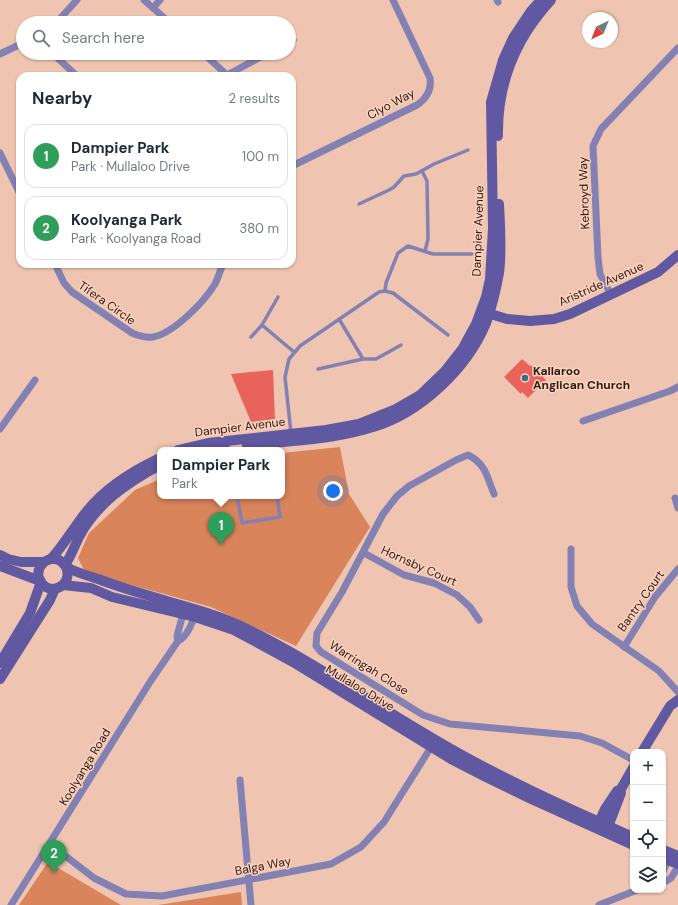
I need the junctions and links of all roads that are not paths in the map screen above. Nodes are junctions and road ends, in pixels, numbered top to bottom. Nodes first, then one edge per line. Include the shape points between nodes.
1 (77, 0) edge
2 (144, 0) edge
3 (160, 0) edge
4 (393, 0) edge
5 (541, 0) edge
6 (551, 0) edge
7 (153, 8) junction
8 (62, 16) edge
9 (162, 16) edge
10 (16, 46) edge
11 (678, 48) edge
12 (0, 54) edge
13 (60, 60) edge
14 (211, 60) edge
15 (255, 60) edge
16 (73, 72) edge
17 (224, 72) edge
18 (233, 72) edge
19 (468, 150) dead end
20 (0, 153) edge
21 (296, 164) edge
22 (422, 171) junction
23 (16, 186) edge
24 (359, 204) dead end
25 (425, 251) junction
26 (472, 254) dead end
27 (678, 255) edge
28 (57, 268) edge
29 (221, 268) edge
30 (385, 291) junction
31 (610, 295) junction
32 (278, 297) dead end
33 (485, 312) junction
34 (339, 319) junction
35 (262, 325) junction
36 (448, 334) dead end
37 (251, 337) dead end
38 (401, 345) dead end
39 (294, 352) junction
40 (363, 359) junction
41 (318, 369) dead end
42 (35, 380) dead end
43 (678, 387) edge
44 (582, 421) dead end
45 (0, 428) edge
46 (291, 433) junction
47 (188, 447) edge
48 (246, 447) edge
49 (157, 460) edge
50 (157, 467) edge
51 (494, 494) dead end
52 (675, 498) dead end
53 (238, 499) edge
54 (277, 499) edge
55 (678, 508) edge
56 (571, 549) dead end
57 (364, 553) junction
58 (0, 555) edge
59 (47, 561) junction
60 (0, 566) edge
61 (66, 566) junction
62 (678, 569) edge
63 (40, 582) junction
64 (59, 587) junction
65 (184, 610) junction
66 (195, 613) junction
67 (479, 620) dead end
68 (178, 640) junction
69 (624, 647) junction
70 (0, 663) edge
71 (0, 678) edge
72 (678, 692) edge
73 (678, 700) edge
74 (433, 743) junction
75 (644, 749) edge
76 (630, 758) edge
77 (630, 773) edge
78 (240, 780) dead end
79 (602, 827) junction
80 (630, 836) edge
81 (630, 843) edge
82 (50, 844) junction
83 (669, 855) edge
84 (678, 864) edge
85 (678, 867) edge
86 (248, 880) junction
87 (666, 880) edge
88 (630, 893) edge
89 (11, 905) edge
90 (251, 905) edge
91 (599, 905) edge

1 - 8 street
2 - 7 street
3 - 7 street
4 - 21 street, Clyo Way via 430,78 428,96 417,105
5 - 33 main road, Dampier Avenue via 513,38 503,60 491,102 492,262
6 - 33 main road, Dampier Avenue via 520,41 500,95 499,271
7 - 9 street
10 - 12 street
11 - 31 street, Kebroyd Way via 601,129 593,146 598,257 600,274
13 - 16 street
14 - 17 street
15 - 18 street
19 - 22 lane
20 - 23 street
22 - 24 lane via 404,176 394,187
22 - 25 lane via 427,181 428,239
25 - 26 lane via 433,254
25 - 30 lane via 408,246 398,253
27 - 31 main road, Aristride Avenue via 658,272
28 - 29 street, Tifera Circle via 72,292 132,334 148,338 161,334 191,312 209,293
30 - 34 lane via 379,292
30 - 36 lane via 392,293
31 - 33 main road, Aristride Avenue via 570,314 541,321 507,319
32 - 35 lane
33 - 46 main road, Dampier Avenue via 445,371 420,395 394,410 359,424
33 - 48 main road, Dampier Avenue via 485,324 455,372 431,395 392,419 374,427 333,436
34 - 39 lane
34 - 40 lane
35 - 37 lane
35 - 39 lane
38 - 40 lane via 376,359
39 - 46 lane via 289,359 285,377
40 - 41 lane
42 - 45 street
43 - 44 street
46 - 47 main road, Dampier Avenue
49 - 59 main road via 118,481 103,493 58,551
50 - 61 main road via 122,488 103,505 83,530
51 - 57 street, Warringah Close via 483,466 477,459 468,455 456,460 409,486 397,496 383,514
52 - 55 street
53 - 54 lane via 242,524 280,517
56 - 69 street via 571,587 577,606 592,624
57 - 67 street, Hornsby Court via 404,575 434,583 457,595
57 - 76 street, Warringah Close via 317,633 316,646 321,652 423,715 450,724 580,736 602,742
58 - 59 main road via 21,562
59 - 61 main road via 60,561
59 - 63 main road via 38,571
60 - 63 main road
61 - 64 main road via 68,577
61 - 65 main road, Mullaloo Drive
62 - 69 street, Bantry Court via 655,597
63 - 64 main road via 47,588
63 - 70 main road via 30,613
64 - 65 main road, Mullaloo Drive via 91,588 117,598
64 - 71 main road
65 - 66 main road, Mullaloo Drive
65 - 68 street, Koolyanga Road
66 - 68 street, Koolyanga Road via 186,633
66 - 74 main road, Mullaloo Drive via 234,622 259,634
68 - 82 street, Koolyanga Road via 126,719
69 - 72 street via 659,671
73 - 75 main road via 670,706
74 - 79 main road, Mullaloo Drive
74 - 86 street, Balga Way via 384,822 361,847 331,864
77 - 79 main road via 621,789 622,794
78 - 86 street
79 - 80 main road, Mullaloo Drive
79 - 81 main road, Mullaloo Drive
82 - 86 street, Balga Way via 94,878 126,894 162,896
82 - 89 street, Koolyanga Road
83 - 84 main road
85 - 87 street via 671,878
86 - 90 street
88 - 91 street

